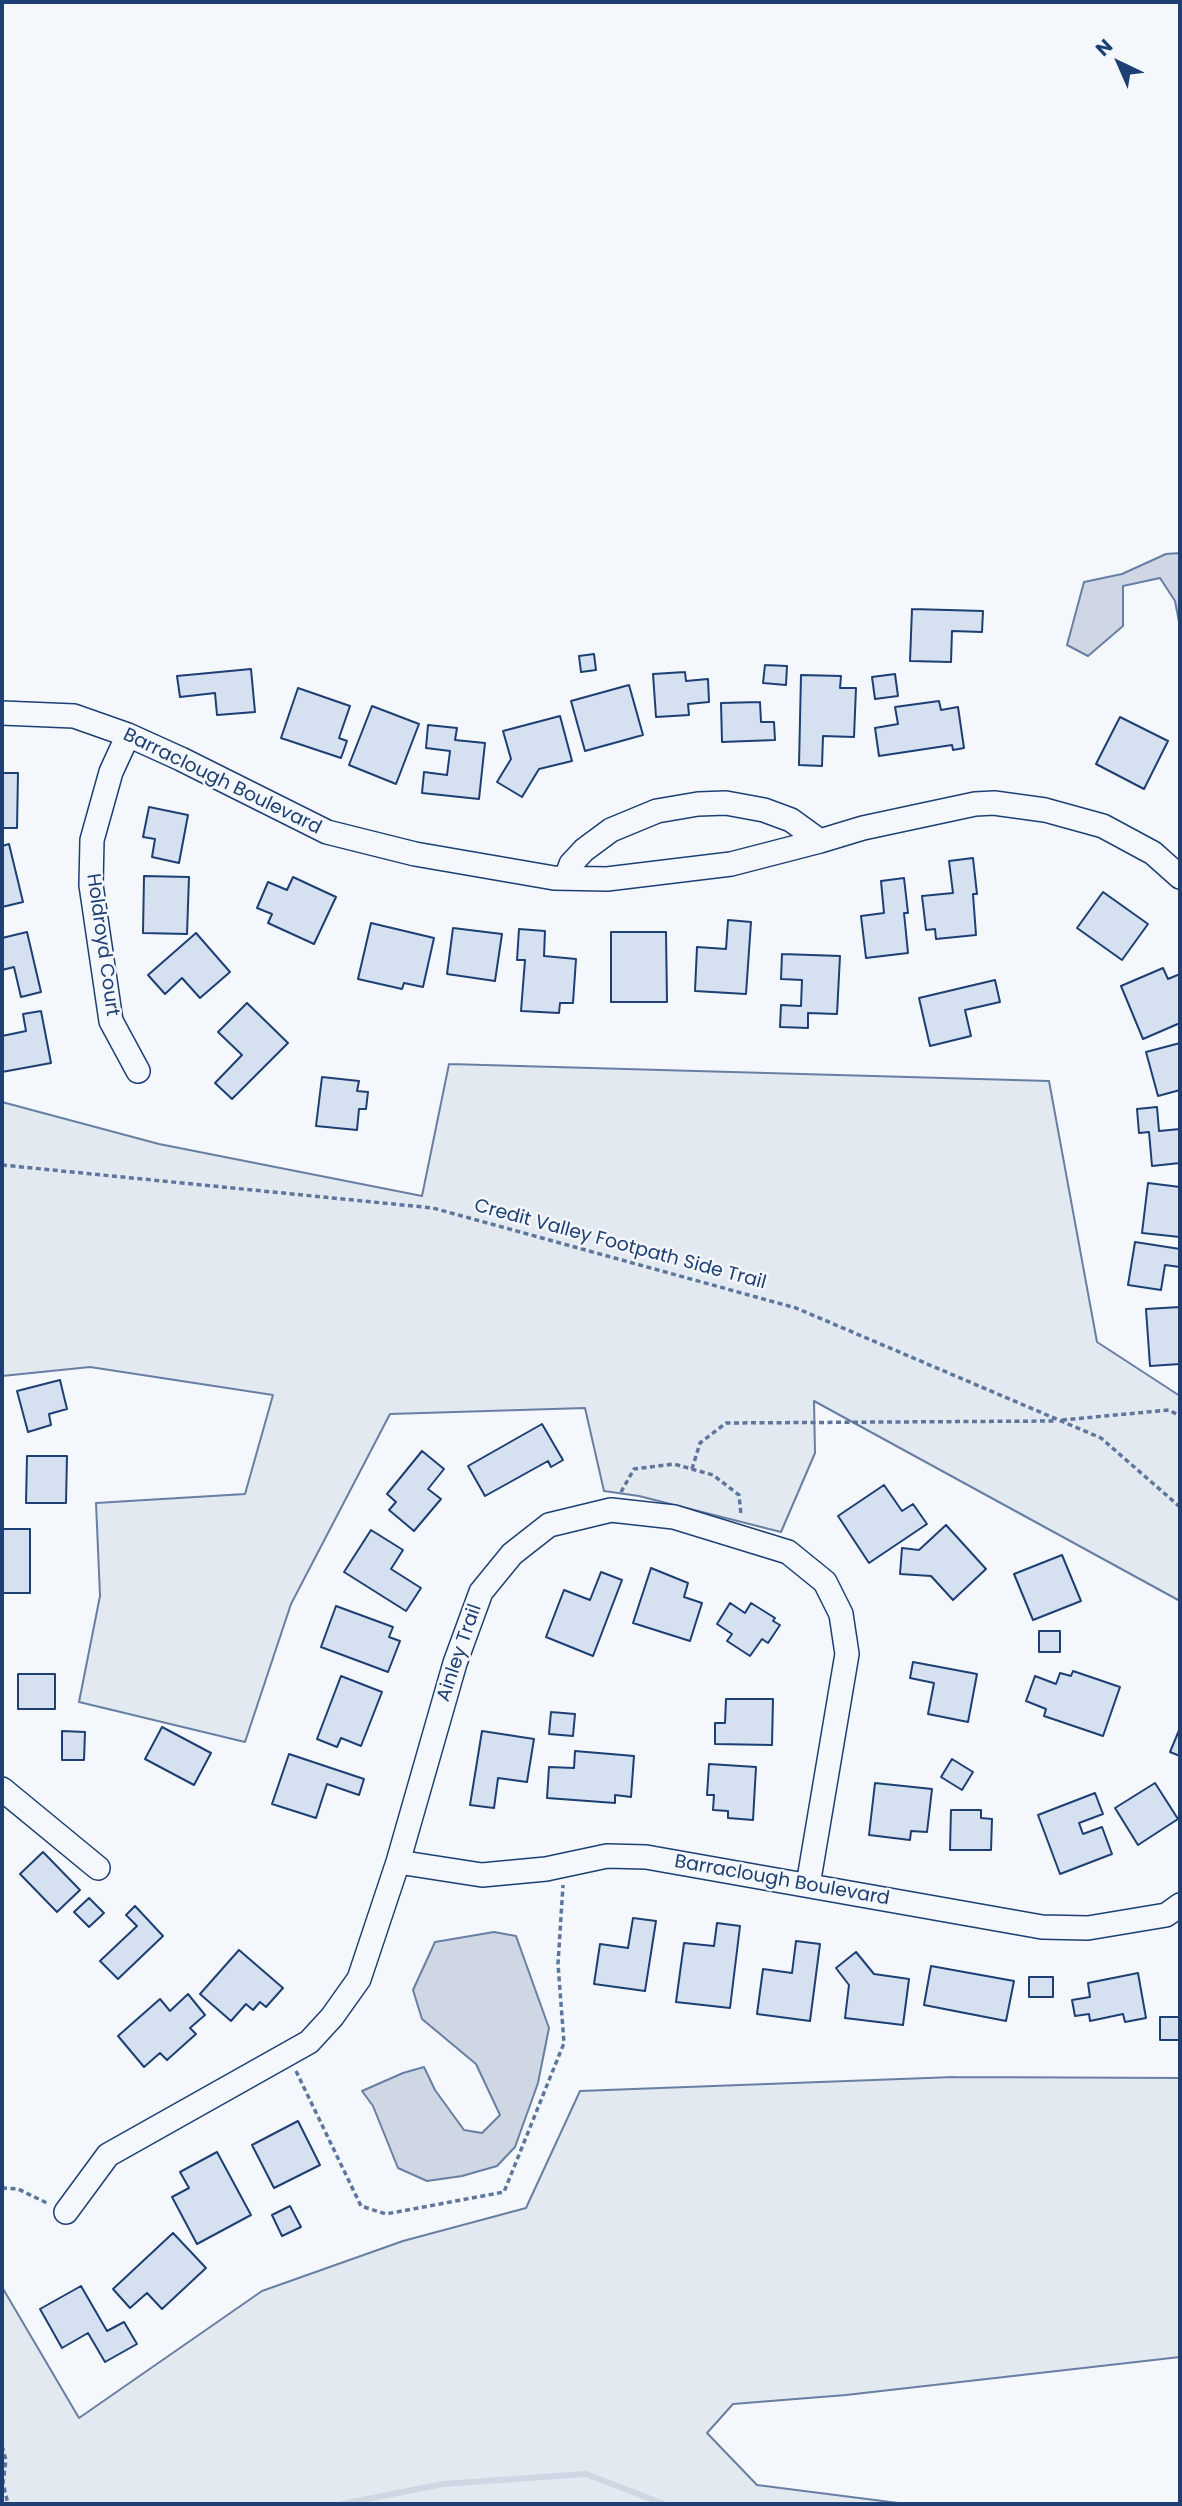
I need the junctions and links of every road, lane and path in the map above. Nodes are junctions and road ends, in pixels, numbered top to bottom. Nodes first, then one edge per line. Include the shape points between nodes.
1 (2, 713) edge
2 (128, 735) junction
3 (820, 841) junction
4 (1180, 877) edge
5 (565, 878) junction
6 (138, 1072) dead end
7 (2, 1165) edge
8 (1180, 1416) edge
9 (1059, 1421) junction
10 (692, 1469) junction
11 (1180, 1507) edge
12 (614, 1511) junction
13 (742, 1538) junction
14 (2, 1789) edge
15 (398, 1862) junction
16 (565, 1865) junction
17 (98, 1868) dead end
18 (808, 1885) junction
19 (1175, 1914) edge
20 (288, 2054) junction
21 (2, 2188) edge
22 (66, 2212) joint
23 (2, 2446) edge
24 (8, 2504) edge

1 - 2 street, Barraclough Boulevard via 74,716
2 - 5 street, Barraclough Boulevard via 327,832 415,854
2 - 6 street, Holdroyd Court via 111,772 92,840 91,885 111,1021
3 - 4 street, Barraclough Boulevard via 863,828 995,803 1045,810 1103,826 1153,853
3 - 5 street, Barraclough Boulevard via 731,864 607,878
3 - 5 street via 791,820 764,810 726,803 698,804 657,811 611,830 584,849
7 - 9 path, Credit Valley Footpath Side Trail via 433,1208 796,1308
8 - 9 path via 1169,1410
9 - 10 path via 726,1423 701,1443
9 - 11 path, Credit Valley Footpath Side Trail via 1101,1438
10 - 12 path via 674,1464 634,1469
10 - 13 path via 713,1475 739,1496
12 - 13 street, Ainley Trail via 674,1517
12 - 15 street, Ainley Trail via 548,1525 512,1554 481,1592 455,1663
13 - 18 street, Ainley Trail via 788,1552 825,1582 841,1615 847,1654
14 - 17 street
15 - 16 street, Barraclough Boulevard via 482,1875
15 - 20 street, Ainley Trail via 359,1979 309,2042
16 - 18 street, Barraclough Boulevard via 607,1856 646,1857
16 - 20 path via 558,1964 564,2043 504,2192 386,2214 361,2206
18 - 19 street, Barraclough Boulevard via 1042,1927 1088,1928
20 - 22 street, Ainley Trail via 108,2155
21 - 22 path via 18,2189
23 - 24 path

